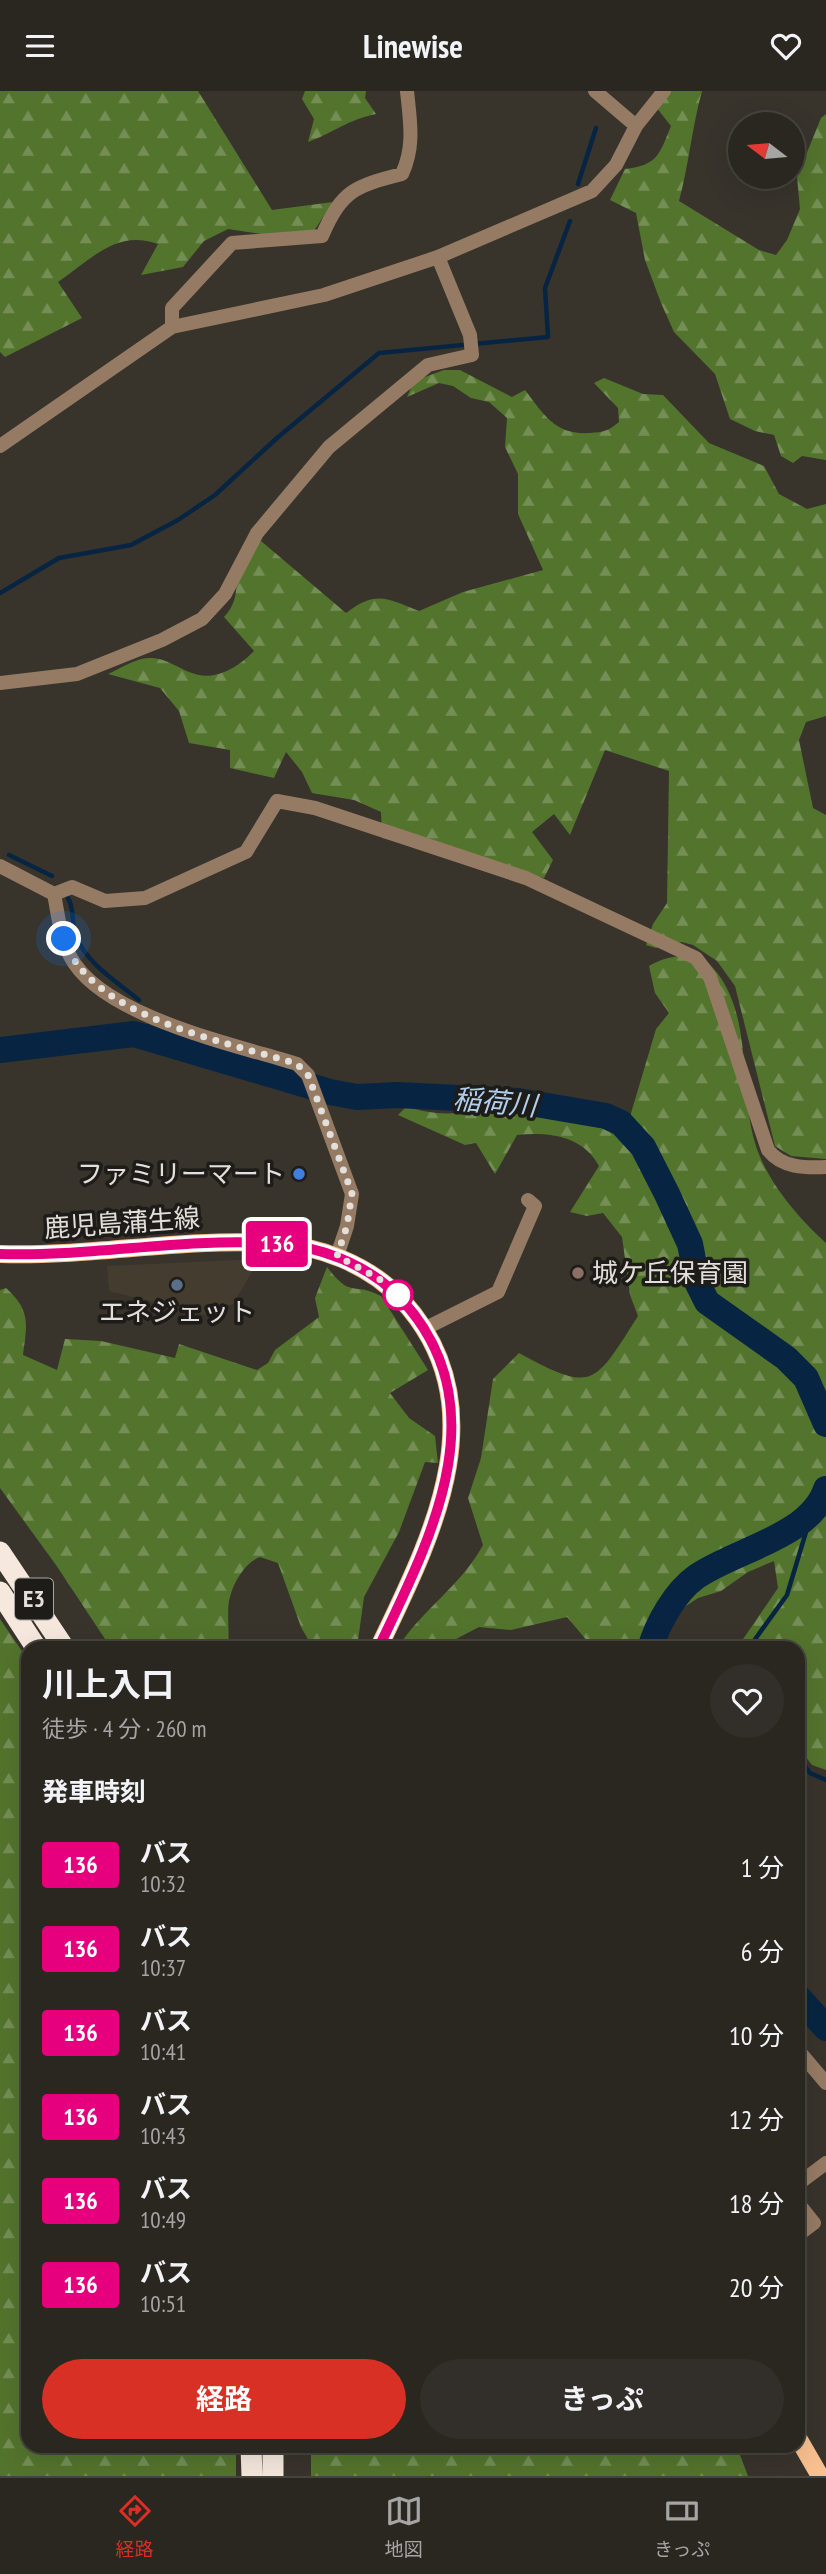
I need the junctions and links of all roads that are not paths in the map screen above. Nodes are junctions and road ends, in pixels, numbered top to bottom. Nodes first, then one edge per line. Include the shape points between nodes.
1 (407, 91) edge
2 (595, 91) edge
3 (664, 91) edge
4 (636, 126) junction
5 (438, 257) junction
6 (172, 327) junction
7 (0, 446) edge
8 (0, 683) edge
9 (0, 866) edge
10 (54, 894) junction
11 (826, 1167) edge
12 (528, 1200) dead end
13 (0, 1254) edge
14 (337, 1256) junction
15 (424, 1329) junction
16 (0, 1552) edge
17 (0, 1592) edge
18 (32, 1641) edge
19 (60, 1641) edge
20 (382, 1641) edge
21 (805, 2058) edge
22 (826, 2083) edge
23 (826, 2163) edge
24 (805, 2180) edge
25 (805, 2212) edge
26 (805, 2230) edge
27 (805, 2450) edge
28 (251, 2453) edge
29 (273, 2453) edge
30 (251, 2476) edge
31 (273, 2476) edge
32 (820, 2476) edge

1 - 6 street via 412,134 402,174 358,186 332,213 322,236 233,243 172,309
2 - 4 street
3 - 4 street
4 - 5 street via 625,153 592,191
5 - 6 street via 295,303
5 - 8 street via 470,335 472,355 428,365 329,447 257,533 225,594 202,619 76,674
6 - 7 street
9 - 10 street
10 - 11 street via 72,887 105,901 145,898 246,852 278,801 315,808 513,873 696,958 710,977 768,1150 791,1165
10 - 14 street via 71,958 94,983 129,1009 297,1064 308,1075 352,1193
12 - 15 street via 536,1206 498,1292
13 - 14 main road, 鹿児島蒲生線 via 61,1255 260,1243
14 - 15 main road, 鹿児島蒲生線 via 378,1278
15 - 20 main road, 鹿児島蒲生線 via 447,1377 453,1429 450,1462 425,1544
16 - 19 highway, E3
17 - 18 highway, E3
21 - 22 street
23 - 24 street
25 - 26 street via 814,2223
27 - 32 main road
28 - 30 highway
29 - 31 highway

